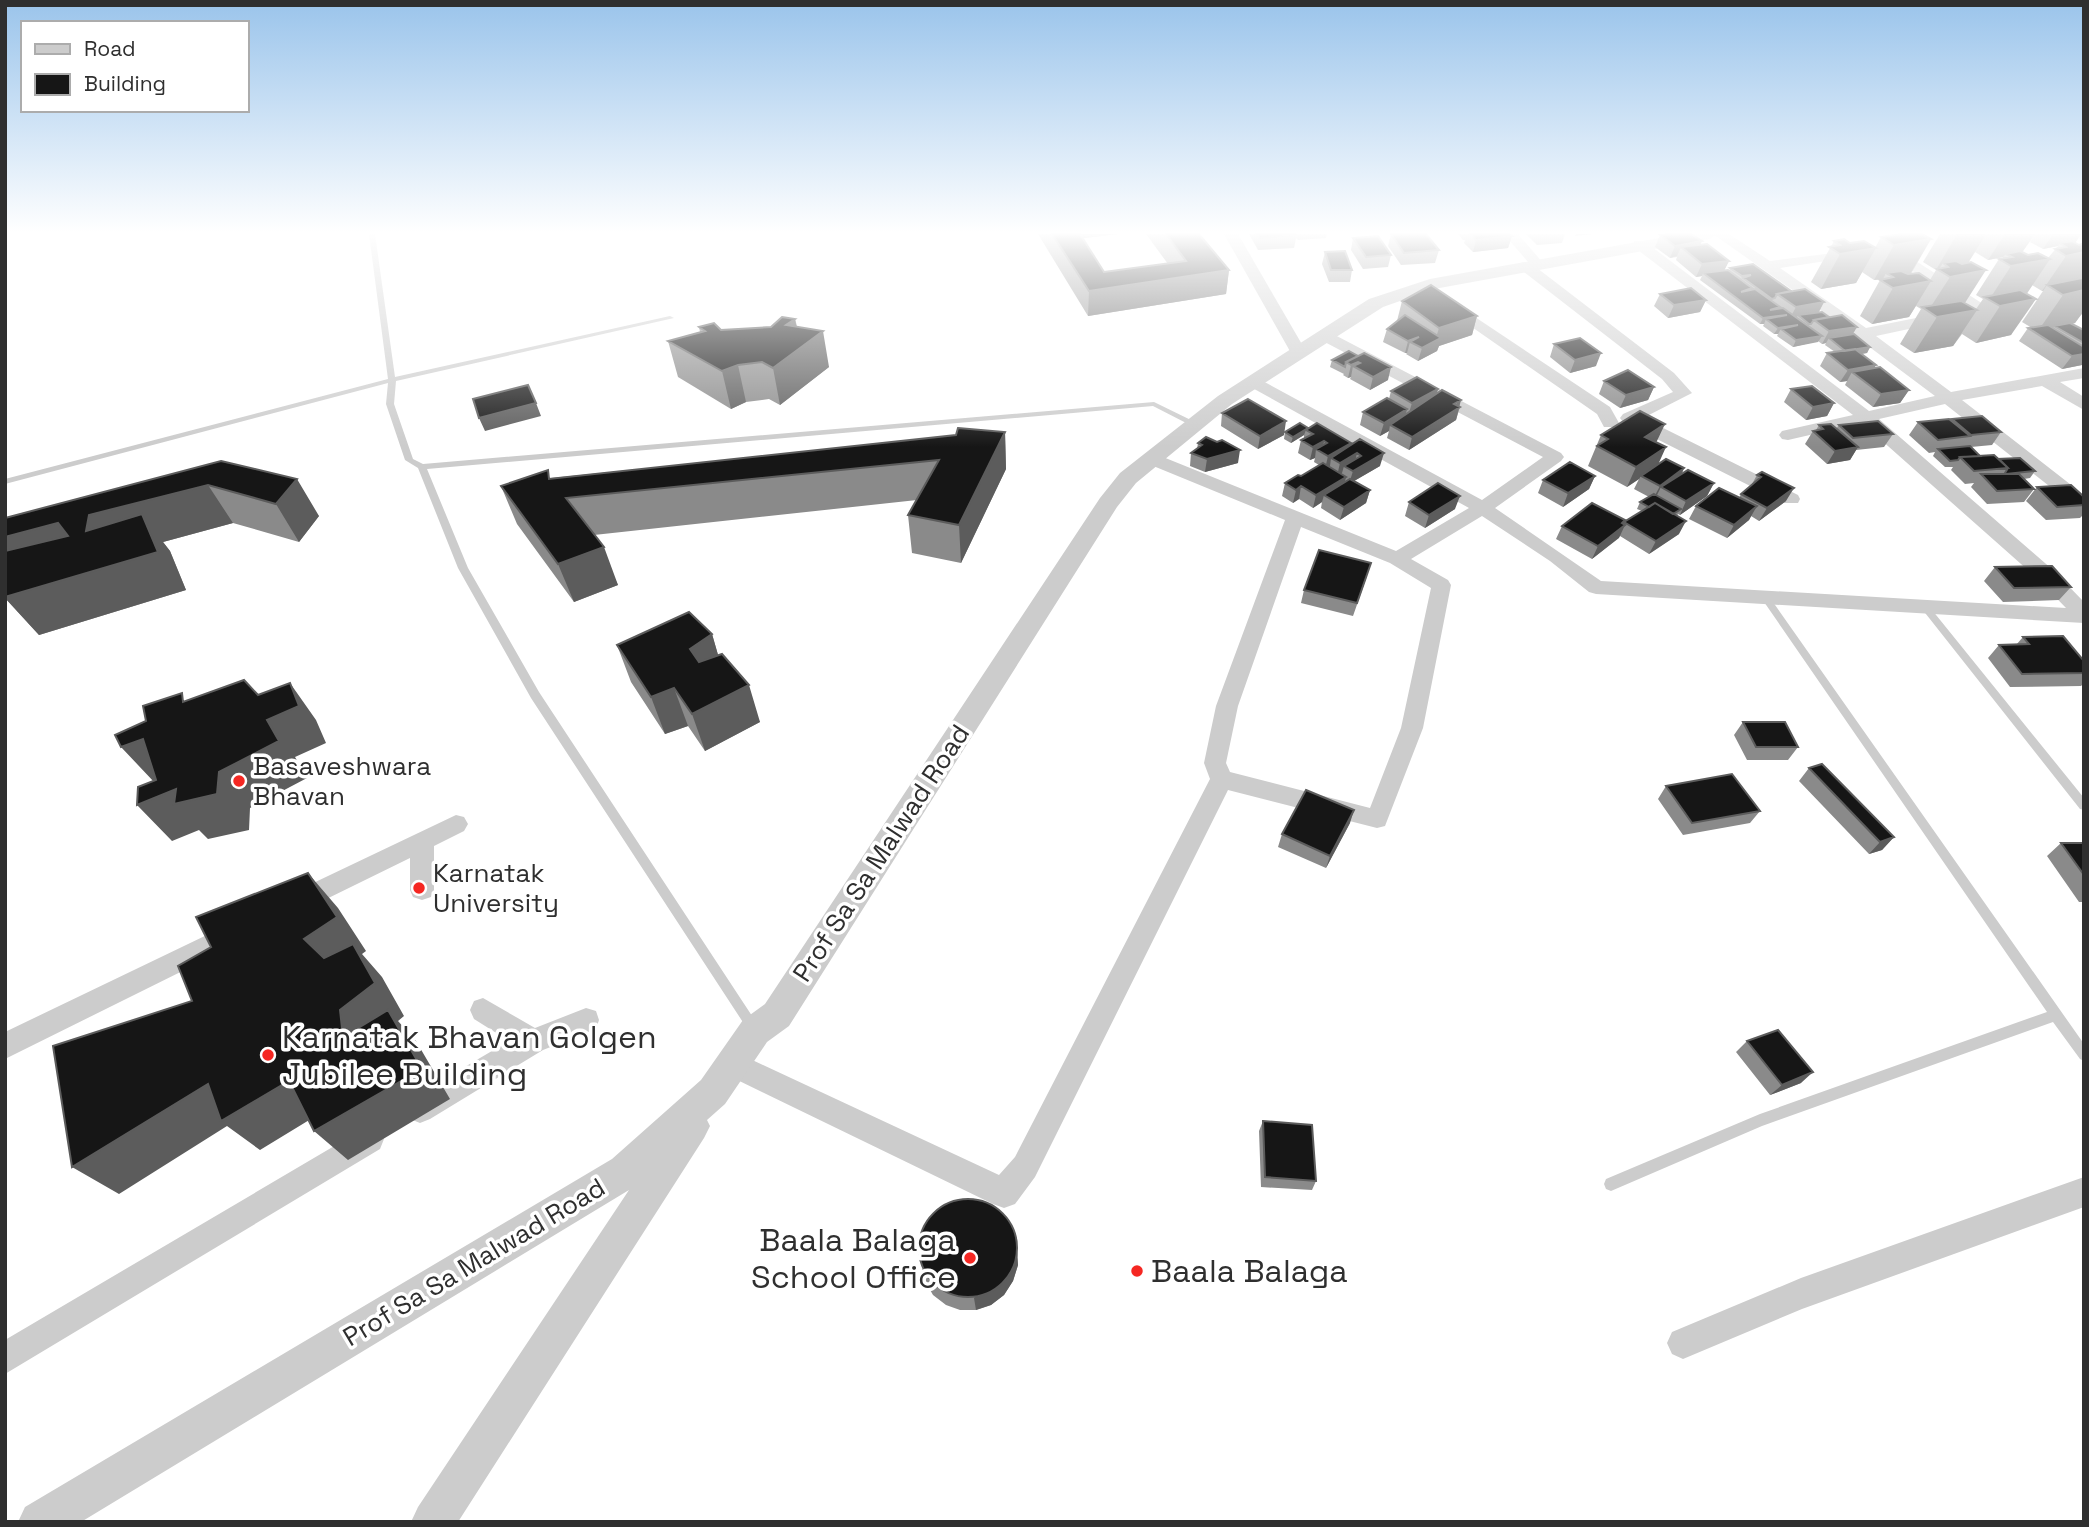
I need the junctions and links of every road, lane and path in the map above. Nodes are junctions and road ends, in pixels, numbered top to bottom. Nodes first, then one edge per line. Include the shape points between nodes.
1 (382, 305) edge
2 (1272, 305) edge
3 (1373, 305) edge
4 (1450, 305) edge
5 (1581, 305) edge
6 (1719, 305) edge
7 (1823, 305) edge
8 (1986, 305) edge
9 (670, 317) dead end
10 (1862, 334) junction
11 (1325, 336) junction
12 (1299, 353) junction
13 (2084, 373) edge
14 (392, 380) junction
15 (2045, 380) junction
16 (1253, 382) junction
17 (1948, 398) junction
18 (2084, 405) edge
19 (1865, 416) junction
20 (1629, 418) junction
21 (1195, 424) junction
22 (1788, 435) dead end
23 (1152, 459) junction
24 (422, 467) junction
25 (5, 482) edge
26 (1791, 499) edge
27 (2084, 504) edge
28 (1482, 508) junction
29 (1296, 516) junction
30 (1397, 559) junction
31 (1765, 597) junction
32 (1925, 607) junction
33 (2084, 616) edge
34 (1222, 779) junction
35 (2084, 806) edge
36 (456, 824) dead end
37 (422, 841) junction
38 (422, 890) dead end
39 (483, 1010) dead end
40 (2056, 1015) junction
41 (586, 1020) dead end
42 (755, 1031) junction
43 (533, 1041) junction
44 (5, 1046) edge
45 (2084, 1055) edge
46 (723, 1078) junction
47 (1611, 1184) dead end
48 (2084, 1192) edge
49 (1683, 1343) dead end
50 (5, 1358) edge
51 (40, 1522) edge
52 (433, 1522) edge

1 - 14 lane
2 - 12 street
3 - 11 street, Prof Sa Sa Malwad Road
4 - 20 street via 1607,417 1614,411
5 - 20 street via 1684,393
6 - 19 street
7 - 10 street
8 - 10 street via 1990,308
9 - 14 lane
10 - 17 street
11 - 12 street, Prof Sa Sa Malwad Road
11 - 28 street via 1555,457
12 - 16 street, Prof Sa Sa Malwad Road
13 - 15 street
14 - 24 lane via 390,404 409,460
14 - 25 lane
15 - 17 street
15 - 18 street
16 - 21 street, Prof Sa Sa Malwad Road
16 - 28 street
17 - 19 street
17 - 27 street
19 - 22 street
19 - 33 street via 2046,575
20 - 26 street
21 - 23 street, Prof Sa Sa Malwad Road
21 - 24 lane via 1154,404
23 - 29 street
23 - 42 street, Prof Sa Sa Malwad Road via 1128,478 1108,503 777,1015
24 - 42 lane via 463,568 535,695
28 - 30 street
28 - 31 street via 1558,556 1596,587
29 - 30 street
29 - 34 street via 1227,706 1215,763
30 - 34 street via 1441,585 1412,728 1377,819
31 - 32 street
31 - 40 lane
32 - 33 street
32 - 35 lane
34 - 46 street via 1026,1167 1004,1193
36 - 37 street
37 - 38 street
37 - 44 street
39 - 43 street
40 - 45 lane
40 - 47 lane via 1760,1120
41 - 43 street
42 - 46 street, Prof Sa Sa Malwad Road
43 - 50 street
46 - 51 street, Prof Sa Sa Malwad Road via 625,1172
46 - 52 street
48 - 49 street via 1801,1294

